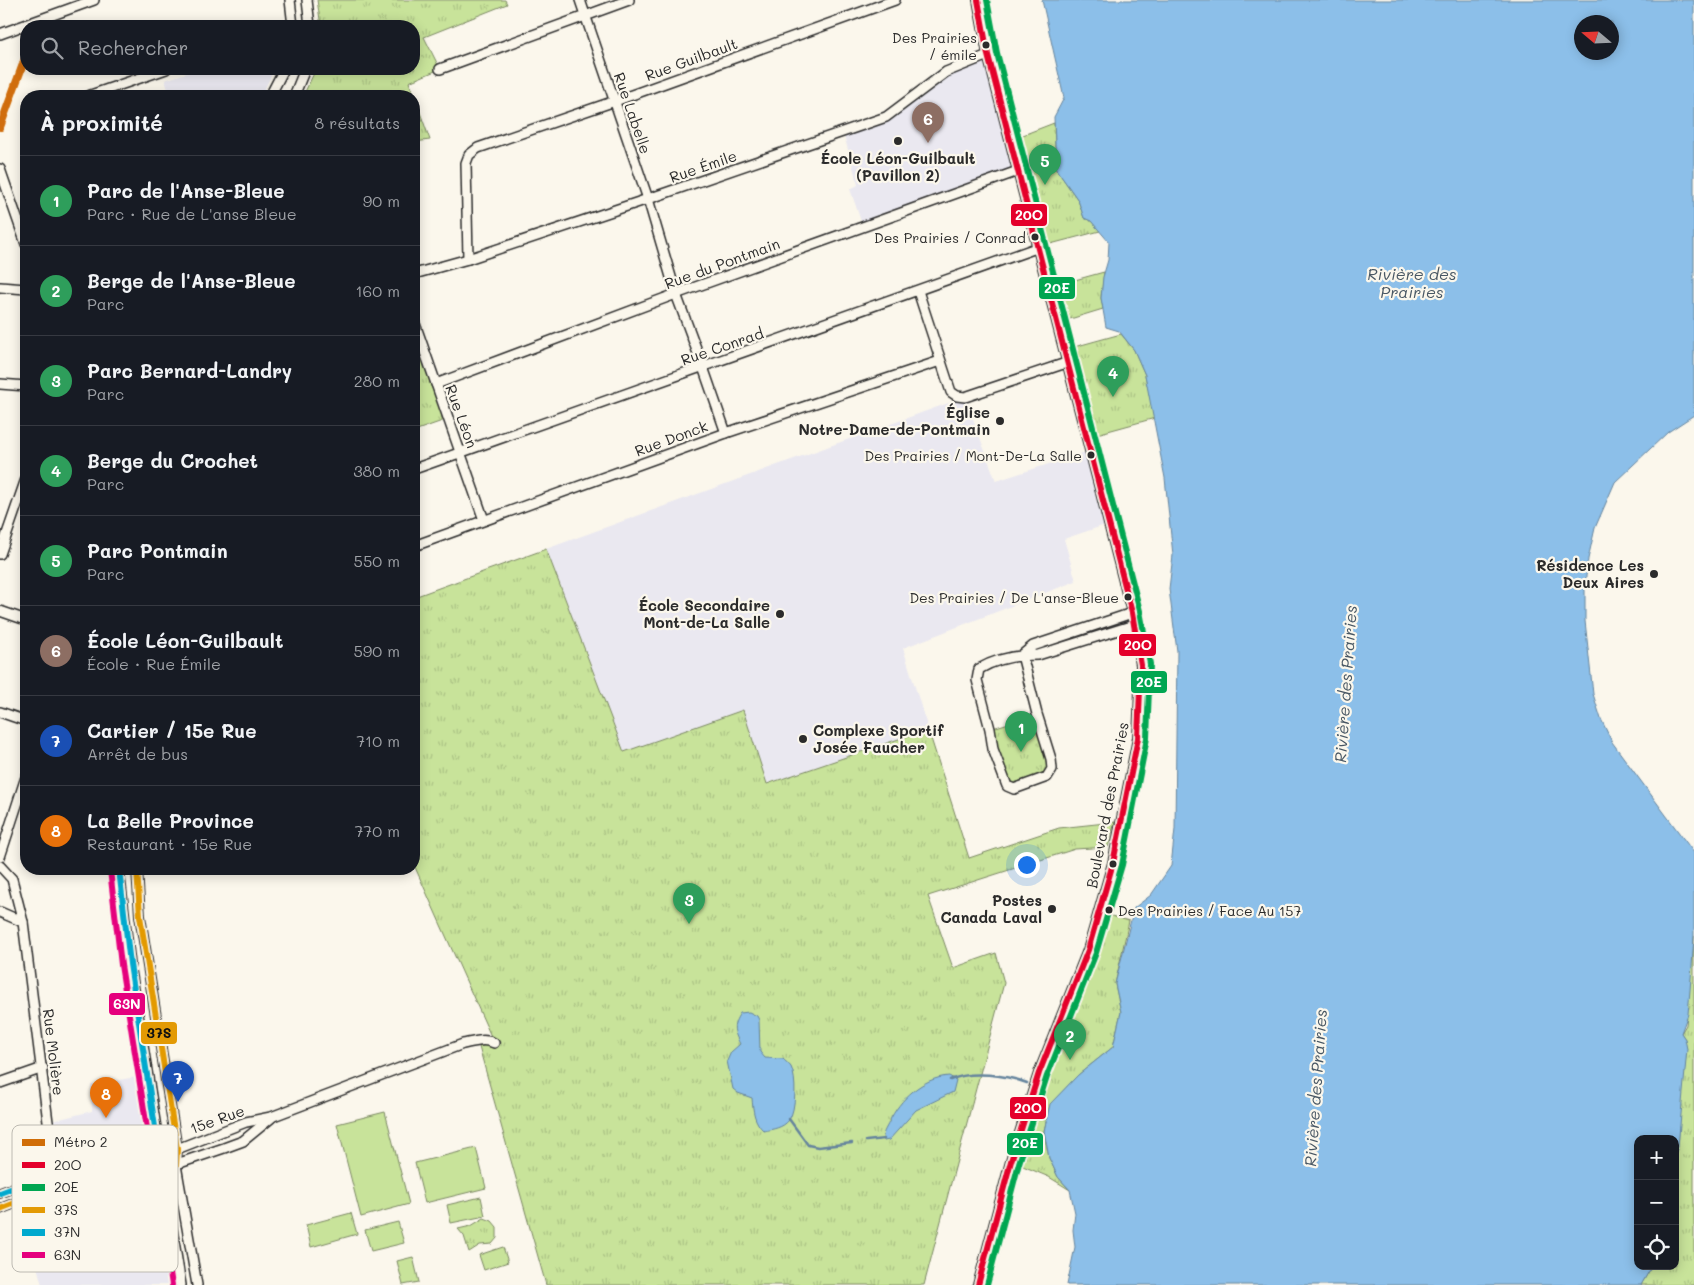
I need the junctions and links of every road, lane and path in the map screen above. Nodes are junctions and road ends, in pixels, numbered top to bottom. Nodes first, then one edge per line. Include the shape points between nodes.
1 (94, 0) edge
2 (290, 0) edge
3 (308, 0) edge
4 (580, 0) edge
5 (629, 0) edge
6 (895, 0) edge
7 (978, 0) edge
8 (585, 16) junction
9 (39, 20) edge
10 (292, 20) edge
11 (310, 20) edge
12 (20, 27) edge
13 (0, 34) edge
14 (988, 55) junction
15 (440, 69) dead end
16 (149, 75) edge
17 (281, 75) edge
18 (303, 75) edge
19 (105, 90) edge
20 (273, 90) edge
21 (296, 90) edge
22 (615, 101) junction
23 (0, 169) edge
24 (1018, 171) junction
25 (648, 200) junction
26 (20, 227) edge
27 (1039, 247) junction
28 (468, 259) junction
29 (420, 272) edge
30 (0, 287) edge
31 (20, 289) edge
32 (918, 291) junction
33 (676, 294) junction
34 (420, 338) edge
35 (940, 361) junction
36 (1066, 363) junction
37 (704, 367) junction
38 (0, 384) edge
39 (436, 384) junction
40 (20, 386) edge
41 (726, 433) junction
42 (460, 453) junction
43 (420, 467) edge
44 (20, 496) edge
45 (484, 520) junction
46 (420, 544) edge
47 (0, 554) edge
48 (0, 611) edge
49 (1132, 613) junction
50 (20, 618) edge
51 (1134, 625) junction
52 (1022, 655) junction
53 (0, 712) edge
54 (20, 719) edge
55 (20, 795) edge
56 (0, 857) edge
57 (0, 866) edge
58 (120, 875) edge
59 (137, 875) edge
60 (0, 912) edge
61 (23, 922) junction
62 (494, 1043) dead end
63 (43, 1068) junction
64 (0, 1083) edge
65 (271, 1117) junction
66 (48, 1125) edge
67 (156, 1125) edge
68 (173, 1125) edge
69 (178, 1148) edge
70 (178, 1164) edge
71 (178, 1176) edge
72 (12, 1188) edge
73 (0, 1193) edge
74 (12, 1204) edge
75 (0, 1209) edge
76 (178, 1267) edge
77 (181, 1285) edge
78 (197, 1285) edge
79 (978, 1285) edge

1 - 9 street
2 - 10 street
3 - 11 street
4 - 8 street, Rue Labelle
5 - 8 street
6 - 22 street, Rue Guilbault
7 - 14 street, Boulevard des Prairies
8 - 15 street
8 - 22 street, Rue Labelle
12 - 13 street
14 - 24 street, Boulevard des Prairies
14 - 25 street, Rue Émile via 946,72 886,117
16 - 19 street
17 - 20 street
18 - 21 street
22 - 25 street, Rue Labelle
22 - 28 street, Rue Guilbault via 478,148 469,155 466,163
23 - 26 street
24 - 27 street, Boulevard des Prairies
24 - 33 street, Rue du Pontmain
25 - 28 street, Rue Émile
25 - 33 street, Rue Labelle
27 - 32 street, Rue Conrad
27 - 36 street, Boulevard des Prairies
28 - 29 street, Rue Émile
30 - 31 street
32 - 35 street
32 - 37 street, Rue Conrad
33 - 37 street, Rue Labelle
33 - 39 street, Rue du Pontmain
34 - 39 street, Rue Léon
35 - 36 street via 951,392 965,397
35 - 41 street, Rue Donck
36 - 49 street, Boulevard des Prairies
37 - 41 street, Rue Labelle
37 - 42 street, Rue Conrad
38 - 40 street
39 - 42 street, Rue Léon
41 - 45 street, Rue Donck
42 - 43 street, Rue Conrad
42 - 45 street, Rue Léon
44 - 47 street
45 - 46 street, Rue Donck
48 - 50 street
49 - 51 street, Boulevard des Prairies
49 - 52 street via 1033,646
51 - 52 street via 1038,655
51 - 79 street, Boulevard des Prairies via 1141,665 1138,738 1113,863 1088,950 1033,1091
52 - 52 street via 979,669 977,680 993,749 1007,786 1014,789 1048,777 1052,768
53 - 54 street
55 - 56 street
57 - 61 street, Rue Molière via 12,879
58 - 67 street
59 - 68 street via 140,916
60 - 61 street
61 - 63 street, Rue Molière
62 - 65 street, 15e Rue via 489,1040 463,1044
63 - 64 street
63 - 66 street, Rue Molière
65 - 69 street, 15e Rue via 246,1122
65 - 70 street, 15e Rue via 243,1141
71 - 78 street
72 - 73 street, 15e Rue
74 - 75 street, 15e Rue
76 - 77 street

